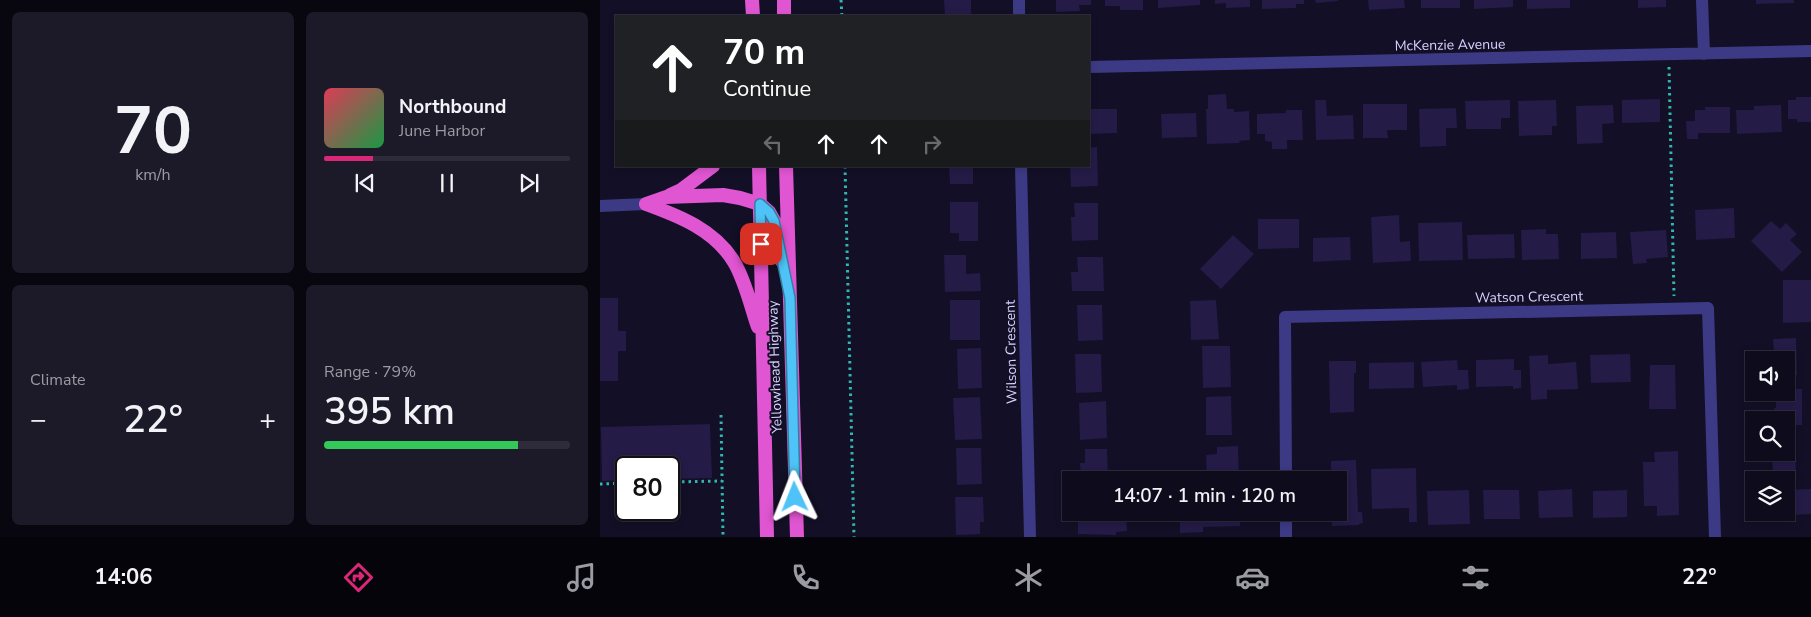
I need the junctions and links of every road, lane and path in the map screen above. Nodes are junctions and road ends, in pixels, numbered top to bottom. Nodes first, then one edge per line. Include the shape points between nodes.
1 (752, 0) edge
2 (784, 0) edge
3 (841, 0) edge
4 (1019, 0) edge
5 (1702, 0) edge
6 (753, 15) edge
7 (784, 15) edge
8 (842, 15) edge
9 (1019, 15) edge
10 (1811, 51) edge
11 (1704, 54) junction
12 (1669, 55) junction
13 (1090, 67) edge
14 (712, 167) edge
15 (759, 167) edge
16 (786, 167) edge
17 (845, 167) edge
18 (1021, 167) edge
19 (666, 197) junction
20 (646, 204) junction
21 (760, 204) junction
22 (600, 206) edge
23 (790, 298) junction
24 (1674, 309) junction
25 (763, 342) junction
26 (721, 415) dead end
27 (1286, 471) edge
28 (722, 481) junction
29 (680, 482) edge
30 (615, 483) edge
31 (600, 484) edge
32 (1286, 521) edge
33 (723, 537) edge
34 (767, 537) edge
35 (796, 537) edge
36 (854, 537) edge
37 (1030, 537) edge
38 (1286, 537) edge
39 (1715, 537) edge

1 - 6 highway
2 - 7 highway
3 - 8 path
4 - 9 street
5 - 11 street
10 - 11 street, McKenzie Avenue
11 - 12 street, McKenzie Avenue
12 - 13 street, McKenzie Avenue
12 - 24 path
14 - 19 highway
15 - 21 highway, Yellowhead Highway
16 - 23 highway, Yellowhead Highway
17 - 36 path
18 - 37 street, Wilson Crescent
19 - 20 highway
19 - 21 highway via 723,195
20 - 22 street
20 - 25 highway via 698,227 726,250 736,264
21 - 23 highway via 774,221
21 - 25 highway, Yellowhead Highway
23 - 35 highway, Yellowhead Highway
24 - 27 street, Watson Crescent via 1285,317
24 - 39 street, Watson Crescent via 1708,308
25 - 34 highway, Yellowhead Highway
26 - 28 path
28 - 29 path
28 - 33 path
30 - 31 path
32 - 38 street

